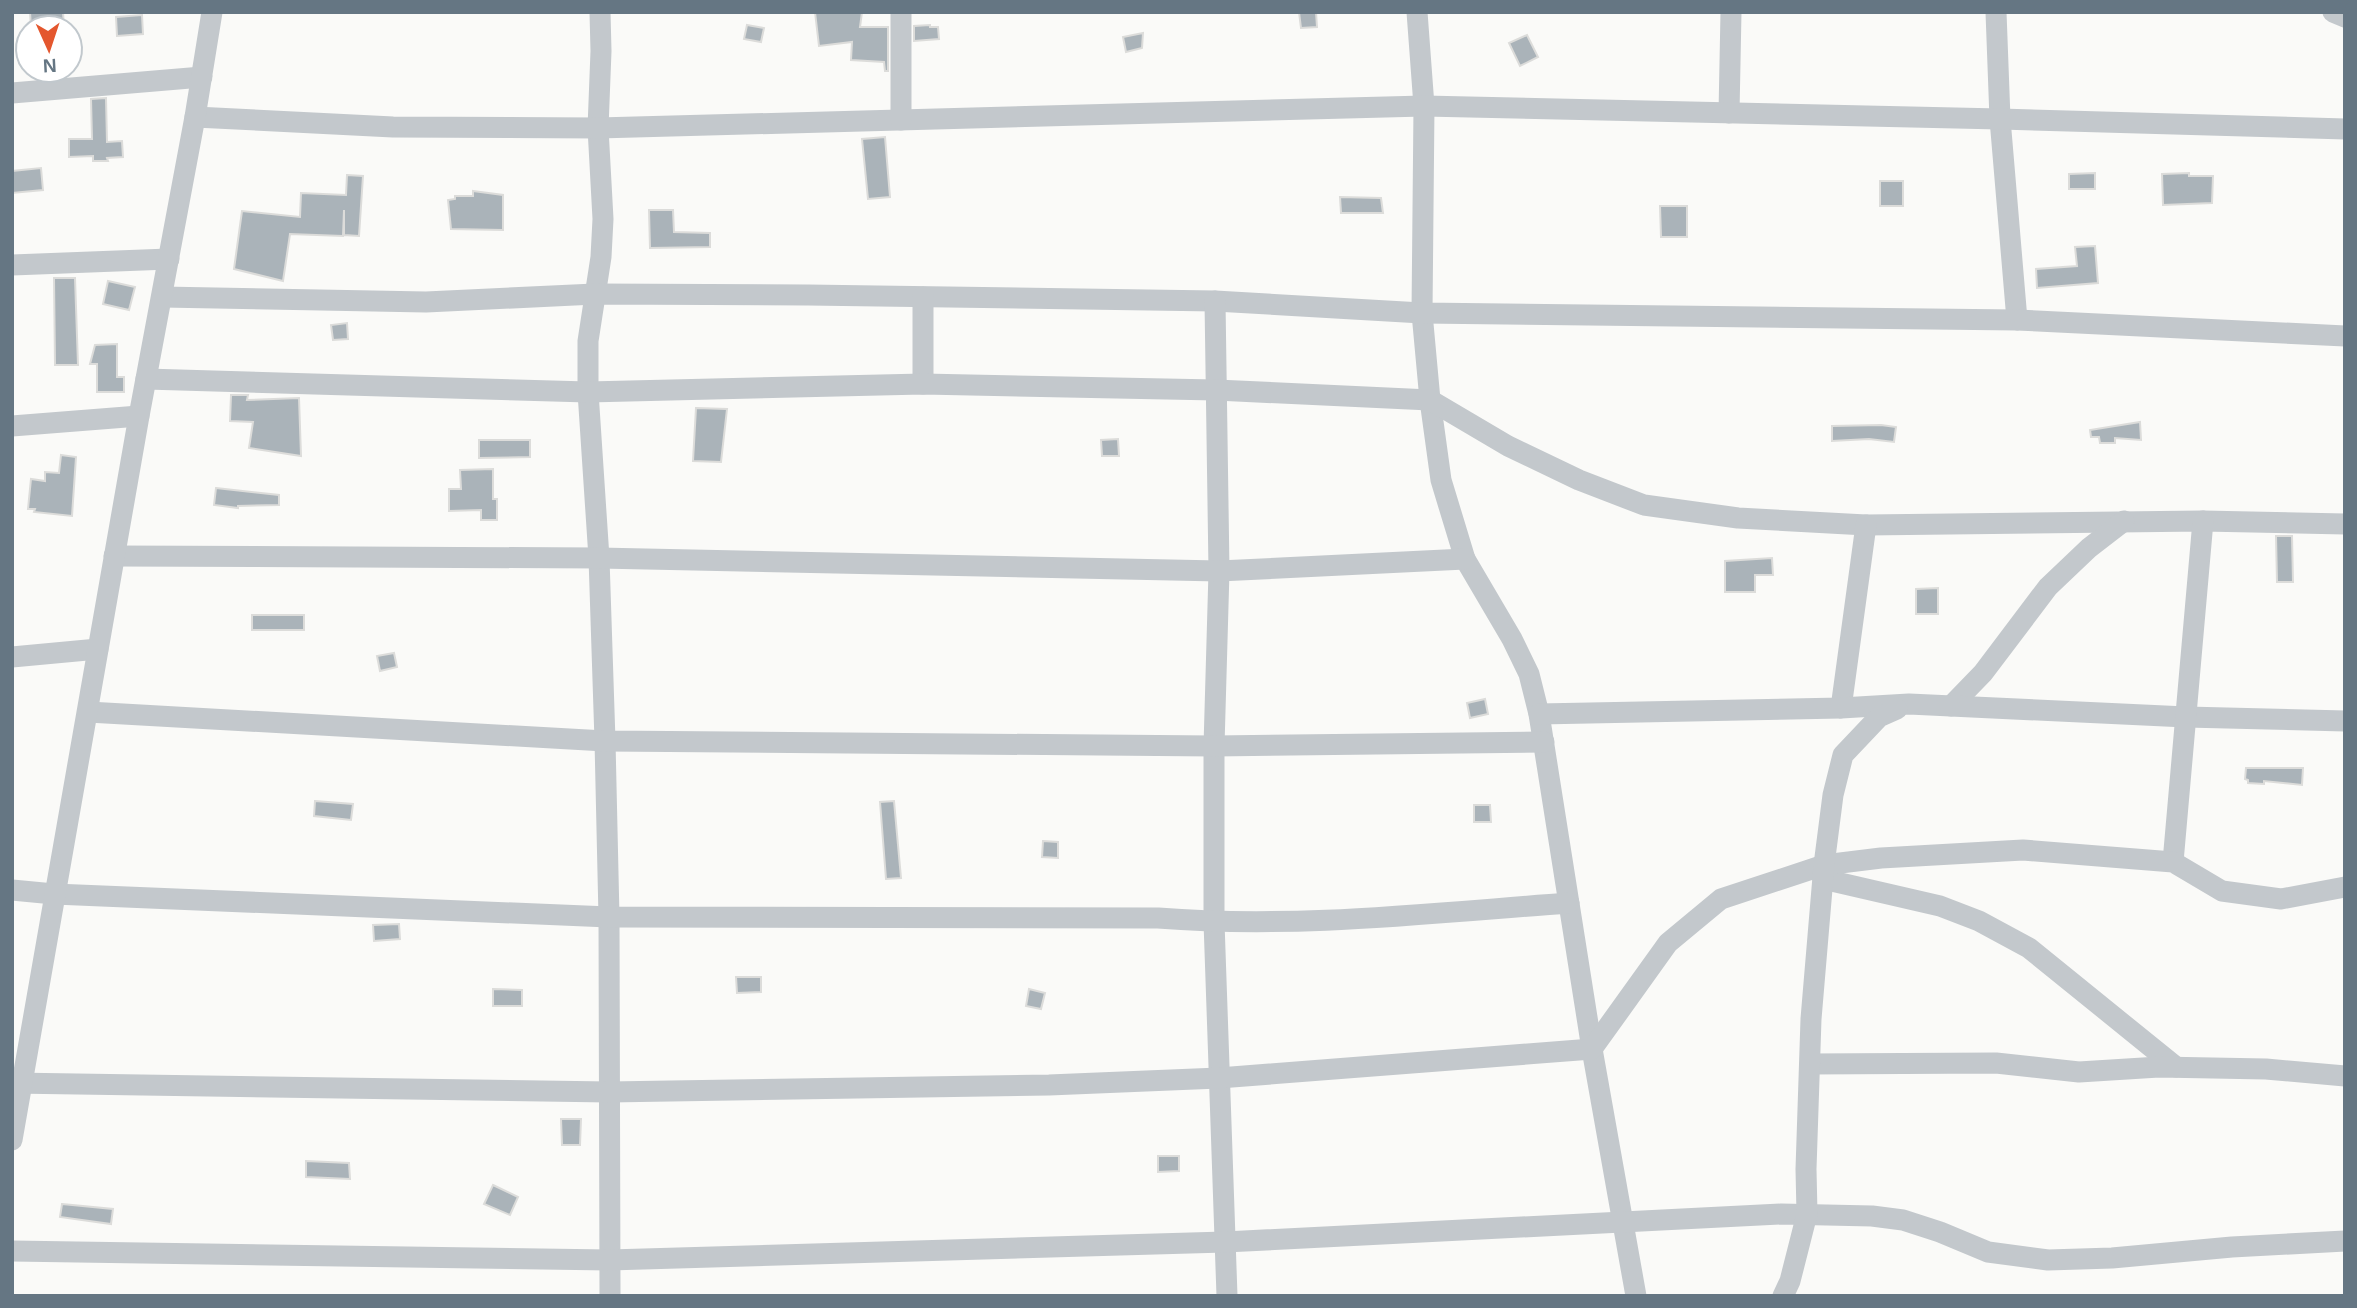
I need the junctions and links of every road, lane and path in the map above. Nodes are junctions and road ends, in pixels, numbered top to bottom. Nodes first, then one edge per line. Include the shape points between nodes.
1 (212, 12) edge
2 (600, 12) edge
3 (901, 12) edge
4 (1417, 12) edge
5 (1731, 12) edge
6 (1996, 12) edge
7 (2333, 12) edge
8 (2345, 18) edge
9 (202, 77) junction
10 (12, 93) edge
11 (1424, 106) junction
12 (1729, 113) junction
13 (195, 117) junction
14 (2000, 119) junction
15 (901, 120) junction
16 (598, 128) junction
17 (2345, 129) edge
18 (169, 259) junction
19 (12, 265) edge
20 (595, 294) junction
21 (162, 297) junction
22 (923, 297) junction
23 (1215, 301) junction
24 (1422, 313) junction
25 (2017, 320) junction
26 (2345, 336) edge
27 (146, 379) junction
28 (923, 384) junction
29 (1216, 390) junction
30 (588, 393) junction
31 (1430, 400) junction
32 (139, 416) junction
33 (12, 426) edge
34 (2203, 521) junction
35 (2124, 522) junction
36 (2345, 524) edge
37 (1866, 525) junction
38 (114, 556) junction
39 (599, 558) junction
40 (1465, 559) junction
41 (1219, 571) junction
42 (98, 649) junction
43 (12, 657) edge
44 (1909, 704) junction
45 (1951, 706) junction
46 (1841, 708) junction
47 (88, 712) junction
48 (1539, 714) junction
49 (2186, 717) junction
50 (2345, 721) edge
51 (605, 741) junction
52 (1544, 742) junction
53 (1214, 746) junction
54 (2173, 862) junction
55 (1823, 872) junction
56 (2345, 887) edge
57 (12, 890) edge
58 (54, 894) junction
59 (1569, 903) junction
60 (609, 916) junction
61 (1214, 922) junction
62 (1592, 1049) junction
63 (1810, 1064) junction
64 (2176, 1067) junction
65 (2345, 1076) edge
66 (1219, 1078) junction
67 (17, 1084) edge
68 (609, 1093) junction
69 (12, 1140) edge
70 (1807, 1214) junction
71 (1621, 1220) junction
72 (2345, 1241) edge
73 (1225, 1242) junction
74 (12, 1251) edge
75 (609, 1260) junction
76 (610, 1296) edge
77 (1227, 1296) edge
78 (1636, 1296) edge
79 (1783, 1296) edge

1 - 9 street
2 - 16 street
3 - 15 street
4 - 11 street
5 - 12 street
6 - 14 street
7 - 8 street
9 - 10 street
9 - 13 street
11 - 12 street
11 - 15 street
11 - 24 street
12 - 14 street
13 - 16 street via 393,127
13 - 18 street
14 - 17 street
14 - 25 street
15 - 16 street
16 - 20 street via 603,219
18 - 19 street
18 - 21 street
20 - 21 street via 426,302
20 - 22 street
20 - 30 street via 588,341
21 - 27 street
22 - 23 street
22 - 28 street
23 - 24 street
23 - 29 street
24 - 25 street
24 - 31 street
25 - 26 street
27 - 30 street
27 - 32 street
28 - 29 street
28 - 30 street
29 - 31 street
29 - 41 street
30 - 39 street
31 - 37 street via 1508,446 1644,505 1738,518
31 - 40 street via 1441,480
32 - 33 street
32 - 38 street
34 - 35 street
34 - 36 street
34 - 49 street
35 - 37 street
35 - 45 street via 2048,587 1983,673
37 - 46 street
38 - 39 street
38 - 42 street
39 - 41 street
39 - 51 street
40 - 41 street
40 - 48 street via 1524,663
41 - 53 street
42 - 43 street
42 - 47 street
44 - 45 street
44 - 46 street
44 - 55 street via 1879,716 1843,755
45 - 49 street
46 - 48 street
47 - 51 street
47 - 58 street
48 - 52 street
49 - 50 street
49 - 54 street
51 - 53 street
51 - 60 street
52 - 53 street
52 - 59 street
53 - 61 street
54 - 55 street via 2023,850 1881,858
54 - 56 street via 2222,891 2280,899
55 - 62 street via 1721,899 1668,943
55 - 63 street
55 - 64 street via 1940,906 2029,948
57 - 58 street
58 - 60 street
58 - 67 street
59 - 61 street via 1326,920
59 - 62 street
60 - 61 street
60 - 68 street
61 - 66 street
62 - 66 street
62 - 71 street
63 - 64 street via 1996,1063 2079,1072
63 - 70 street
64 - 65 street
66 - 68 street
66 - 73 street
67 - 68 street
67 - 69 street
68 - 75 street
70 - 71 street
70 - 72 street via 1903,1220 1988,1252 2048,1260
70 - 79 street
71 - 73 street
71 - 78 street
73 - 75 street
73 - 77 street
74 - 75 street
75 - 76 street

